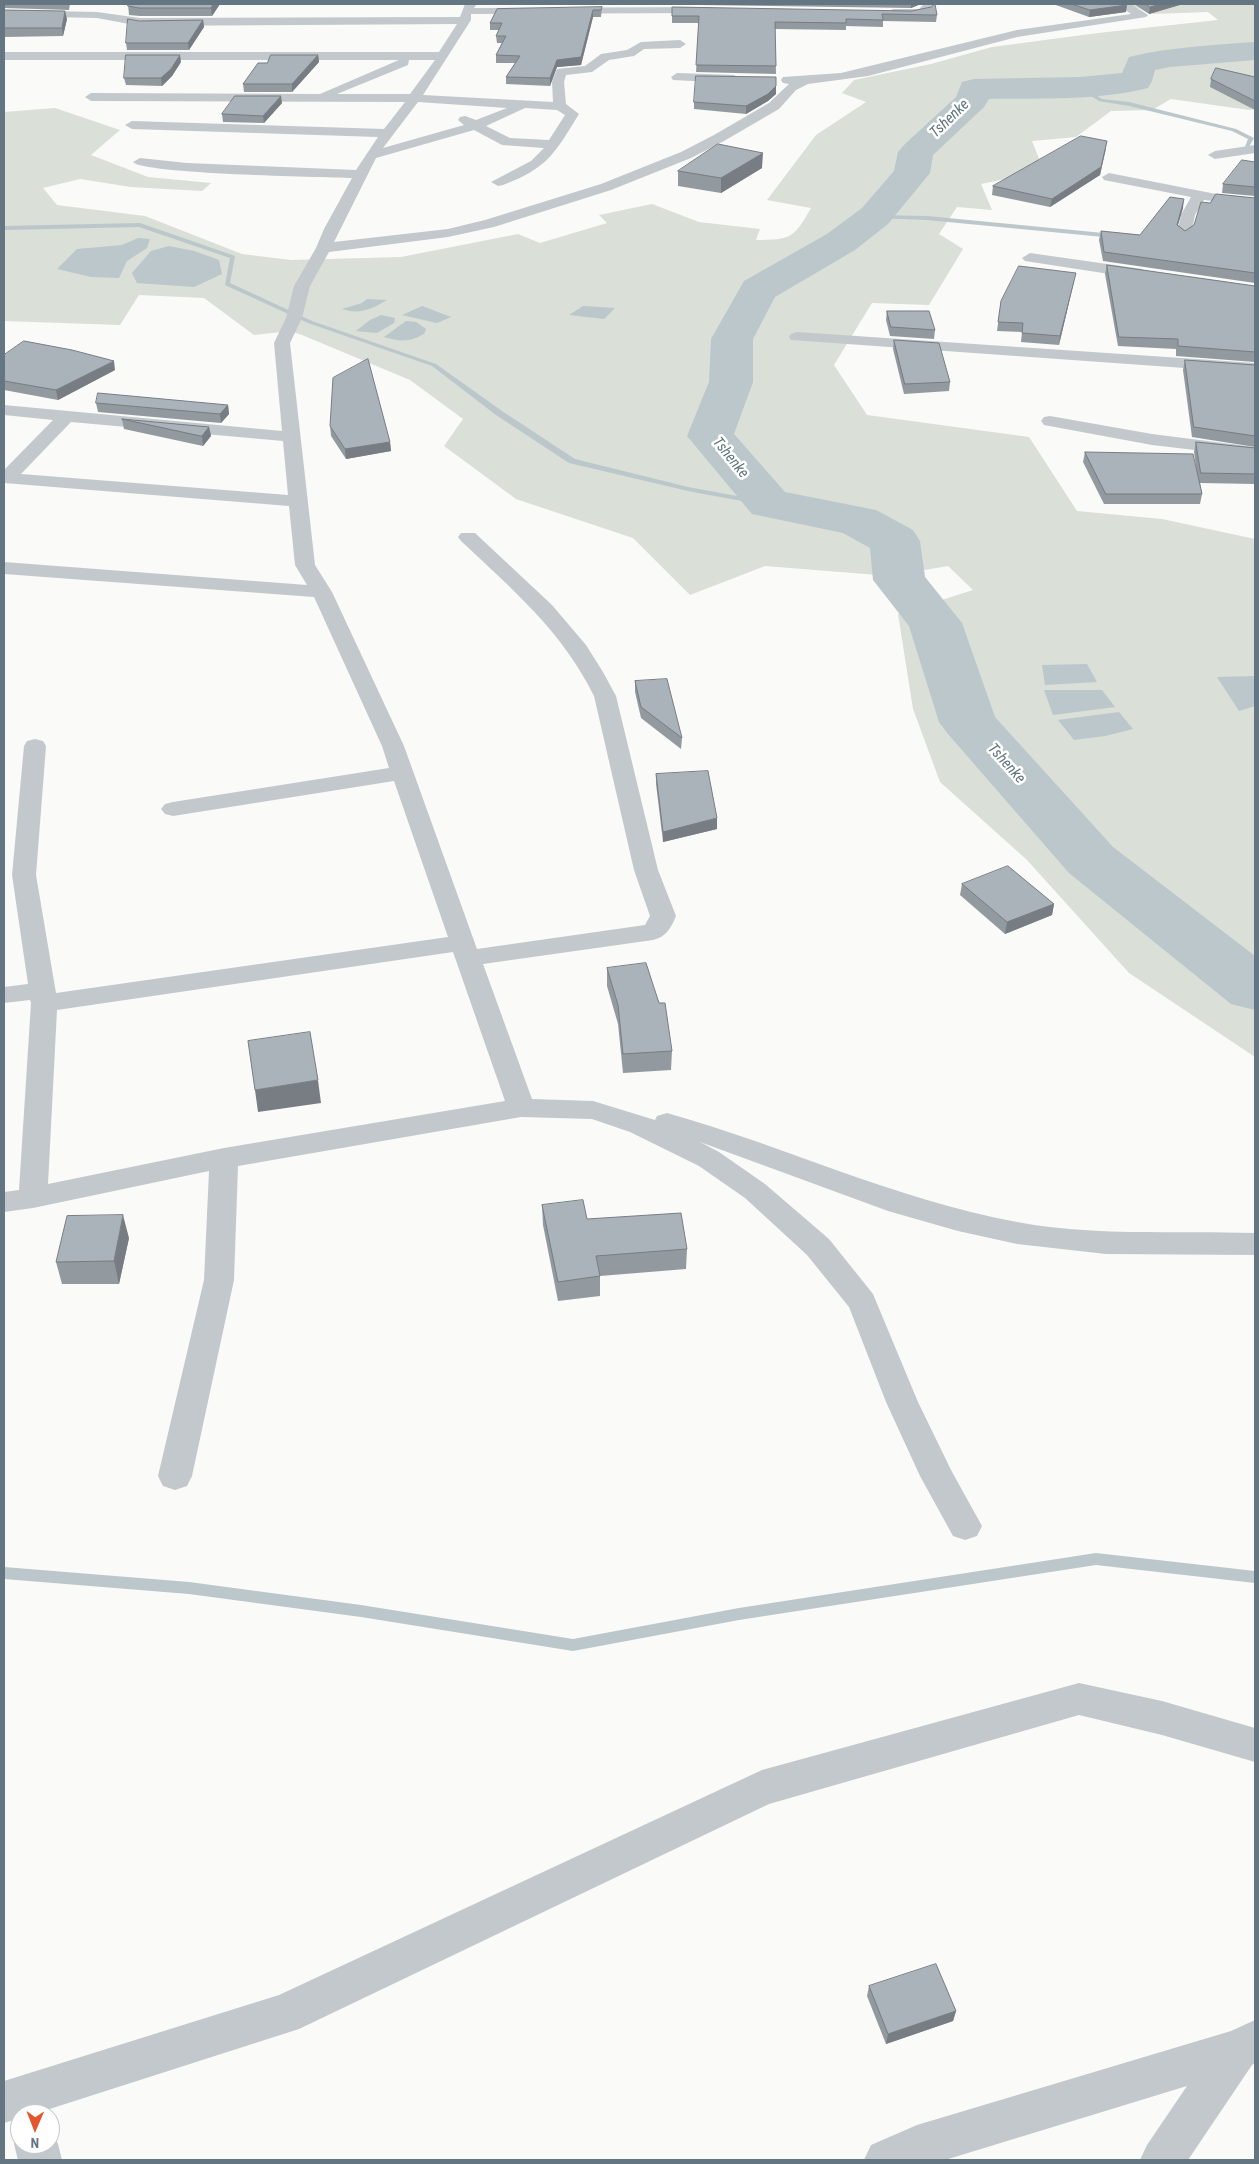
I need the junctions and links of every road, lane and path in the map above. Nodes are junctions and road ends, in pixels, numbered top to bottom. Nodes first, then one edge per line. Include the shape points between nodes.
1 (931, 4) edge
2 (1123, 4) edge
3 (727, 10) edge
4 (697, 11) edge
5 (467, 12) edge
6 (882, 12) edge
7 (4, 13) edge
8 (446, 51) junction
9 (4, 56) edge
10 (417, 56) junction
11 (430, 77) junction
12 (752, 79) edge
13 (772, 79) edge
14 (412, 80) dead end
15 (795, 82) junction
16 (384, 84) dead end
17 (322, 95) junction
18 (91, 97) dead end
19 (414, 98) junction
20 (429, 100) junction
21 (522, 105) junction
22 (560, 106) junction
23 (132, 125) dead end
24 (476, 126) junction
25 (388, 132) junction
26 (553, 144) junction
27 (1255, 149) edge
28 (371, 155) junction
29 (1215, 155) dead end
30 (140, 162) dead end
31 (361, 174) junction
32 (1108, 177) dead end
33 (498, 182) dead end
34 (1200, 195) junction
35 (1255, 202) edge
36 (1184, 234) edge
37 (324, 248) junction
38 (1030, 258) dead end
39 (1157, 276) edge
40 (797, 337) dead end
41 (1255, 368) edge
42 (4, 410) edge
43 (67, 416) junction
44 (1050, 421) dead end
45 (293, 437) junction
46 (1255, 452) edge
47 (5, 478) edge
48 (299, 501) junction
49 (468, 537) dead end
50 (4, 568) edge
51 (322, 592) junction
52 (35, 746) dead end
53 (402, 773) junction
54 (173, 809) dead end
55 (465, 950) junction
56 (4, 995) edge
57 (43, 996) junction
58 (521, 1108) junction
59 (593, 1110) junction
60 (224, 1158) junction
61 (33, 1198) junction
62 (4, 1202) edge
63 (1255, 1244) edge
64 (175, 1476) dead end
65 (965, 1526) dead end
66 (1255, 1745) edge
67 (1246, 2045) edge
68 (19, 2104) edge
69 (886, 2160) edge
70 (1162, 2160) edge

1 - 6 street via 922,12
2 - 15 street via 1142,15 1002,36 867,72
3 - 4 street
4 - 5 street
5 - 7 street via 140,22 97,14
5 - 8 street
8 - 10 street
8 - 11 street
9 - 10 street
10 - 17 street
11 - 14 street
11 - 19 street
12 - 22 street via 679,61 641,46 630,53 605,57 588,69 563,71 558,82
13 - 15 street
15 - 37 street via 774,106 719,138 606,187 489,224
16 - 17 street
17 - 18 street
17 - 19 street
19 - 20 street
19 - 25 street
20 - 21 street
20 - 24 street
21 - 22 street
21 - 24 street
22 - 26 street via 572,114
23 - 25 street
24 - 26 street via 507,142
24 - 28 street
25 - 28 street
26 - 33 street via 544,159 532,168
27 - 29 street
28 - 31 street
30 - 31 street
31 - 37 street
32 - 34 street
34 - 35 street
34 - 36 street via 1188,214
37 - 45 street via 302,286 294,318 282,343
38 - 39 street
40 - 41 street
42 - 43 street
43 - 45 street
43 - 47 street
44 - 46 street via 1123,435
45 - 48 street
47 - 48 street
48 - 51 street via 305,565
49 - 55 street via 570,636 593,670 605,696 646,870 663,916 653,932
50 - 51 street
51 - 53 street via 393,746
52 - 57 street via 24,875
53 - 54 street
53 - 55 street
55 - 57 street
55 - 58 street
56 - 57 street
57 - 61 street
58 - 59 street
58 - 60 street
59 - 63 street via 670,1124 735,1144 862,1191 1019,1234 1114,1243
59 - 65 street via 640,1125 709,1159 755,1190 818,1247 862,1302 902,1402
60 - 61 street
60 - 64 street via 219,1280
61 - 62 street
66 - 68 street via 1162,1718 1079,1699 762,1788 284,2014
67 - 69 street via 917,2147
67 - 70 street

